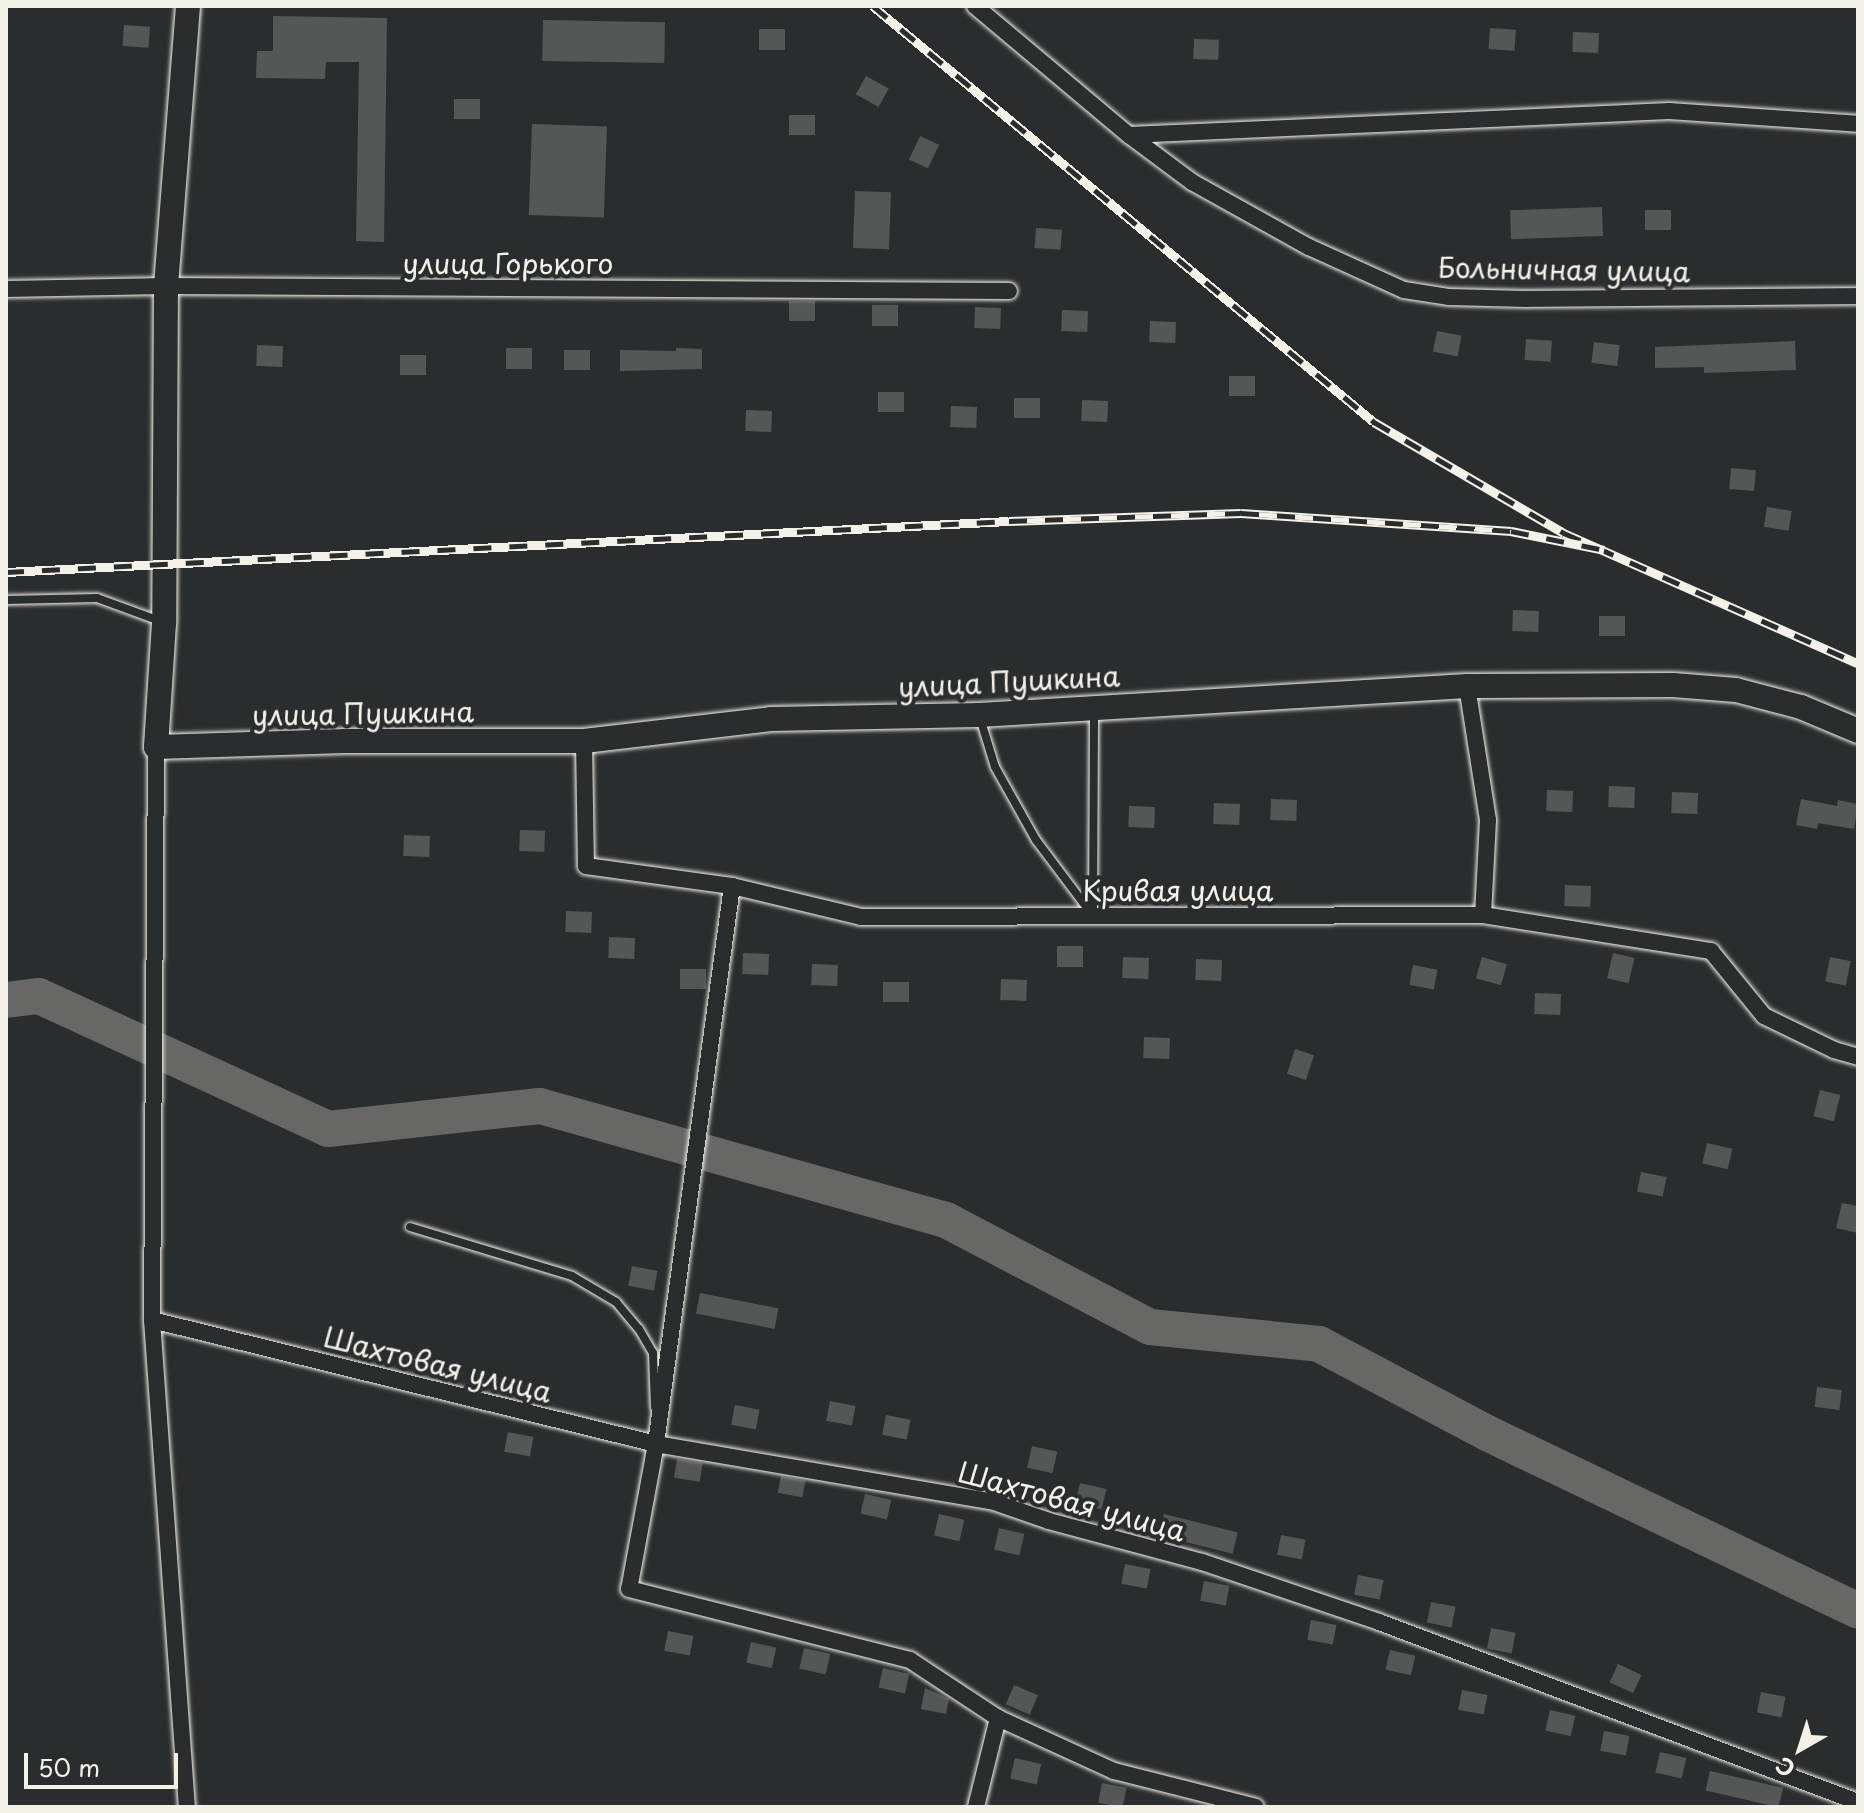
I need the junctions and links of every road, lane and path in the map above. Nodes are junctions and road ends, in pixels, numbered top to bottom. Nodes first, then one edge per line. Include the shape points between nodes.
1 (188, 6) edge
2 (975, 6) edge
3 (1858, 124) edge
4 (1129, 135) junction
5 (166, 286) junction
6 (6, 289) edge
7 (1009, 291) dead end
8 (1858, 296) edge
9 (6, 600) edge
10 (164, 623) junction
11 (1467, 686) junction
12 (1094, 707) junction
13 (979, 715) junction
14 (1858, 731) edge
15 (584, 741) junction
16 (156, 747) junction
17 (732, 886) junction
18 (1483, 915) junction
19 (1093, 916) junction
20 (1858, 1057) edge
21 (410, 1227) dead end
22 (152, 1320) junction
23 (656, 1444) junction
24 (998, 1718) junction
25 (1858, 1802) edge
26 (187, 1807) edge
27 (976, 1807) edge
28 (1256, 1807) edge

1 - 5 main road
2 - 4 street, Больничная улица
3 - 4 street via 1669,111
4 - 8 street, Больничная улица via 1192,182 1309,247 1404,290 1526,299
5 - 6 street, улица Горького
5 - 7 street, улица Горького
5 - 10 main road
9 - 10 lane via 97,598
10 - 16 main road
11 - 12 main road, улица Пушкина
11 - 14 main road, улица Пушкина via 1673,685 1736,690 1801,707
11 - 18 street via 1488,820
12 - 13 main road, улица Пушкина
12 - 19 lane
13 - 15 main road, улица Пушкина via 771,719
13 - 19 lane via 995,767 1022,816
15 - 16 main road, улица Пушкина
15 - 17 street, Кривая улица via 586,866
16 - 22 street
17 - 19 street, Кривая улица via 861,917
17 - 23 street
18 - 19 street, Кривая улица
18 - 20 street, Кривая улица via 1711,951 1764,1016
21 - 23 lane via 572,1276 616,1302 653,1353
22 - 23 street, Шахтовая улица
22 - 26 street
23 - 24 street via 629,1589 910,1660
23 - 25 street, Шахтовая улица via 991,1501 1202,1562 1379,1622
24 - 27 street
24 - 28 street via 1114,1771

